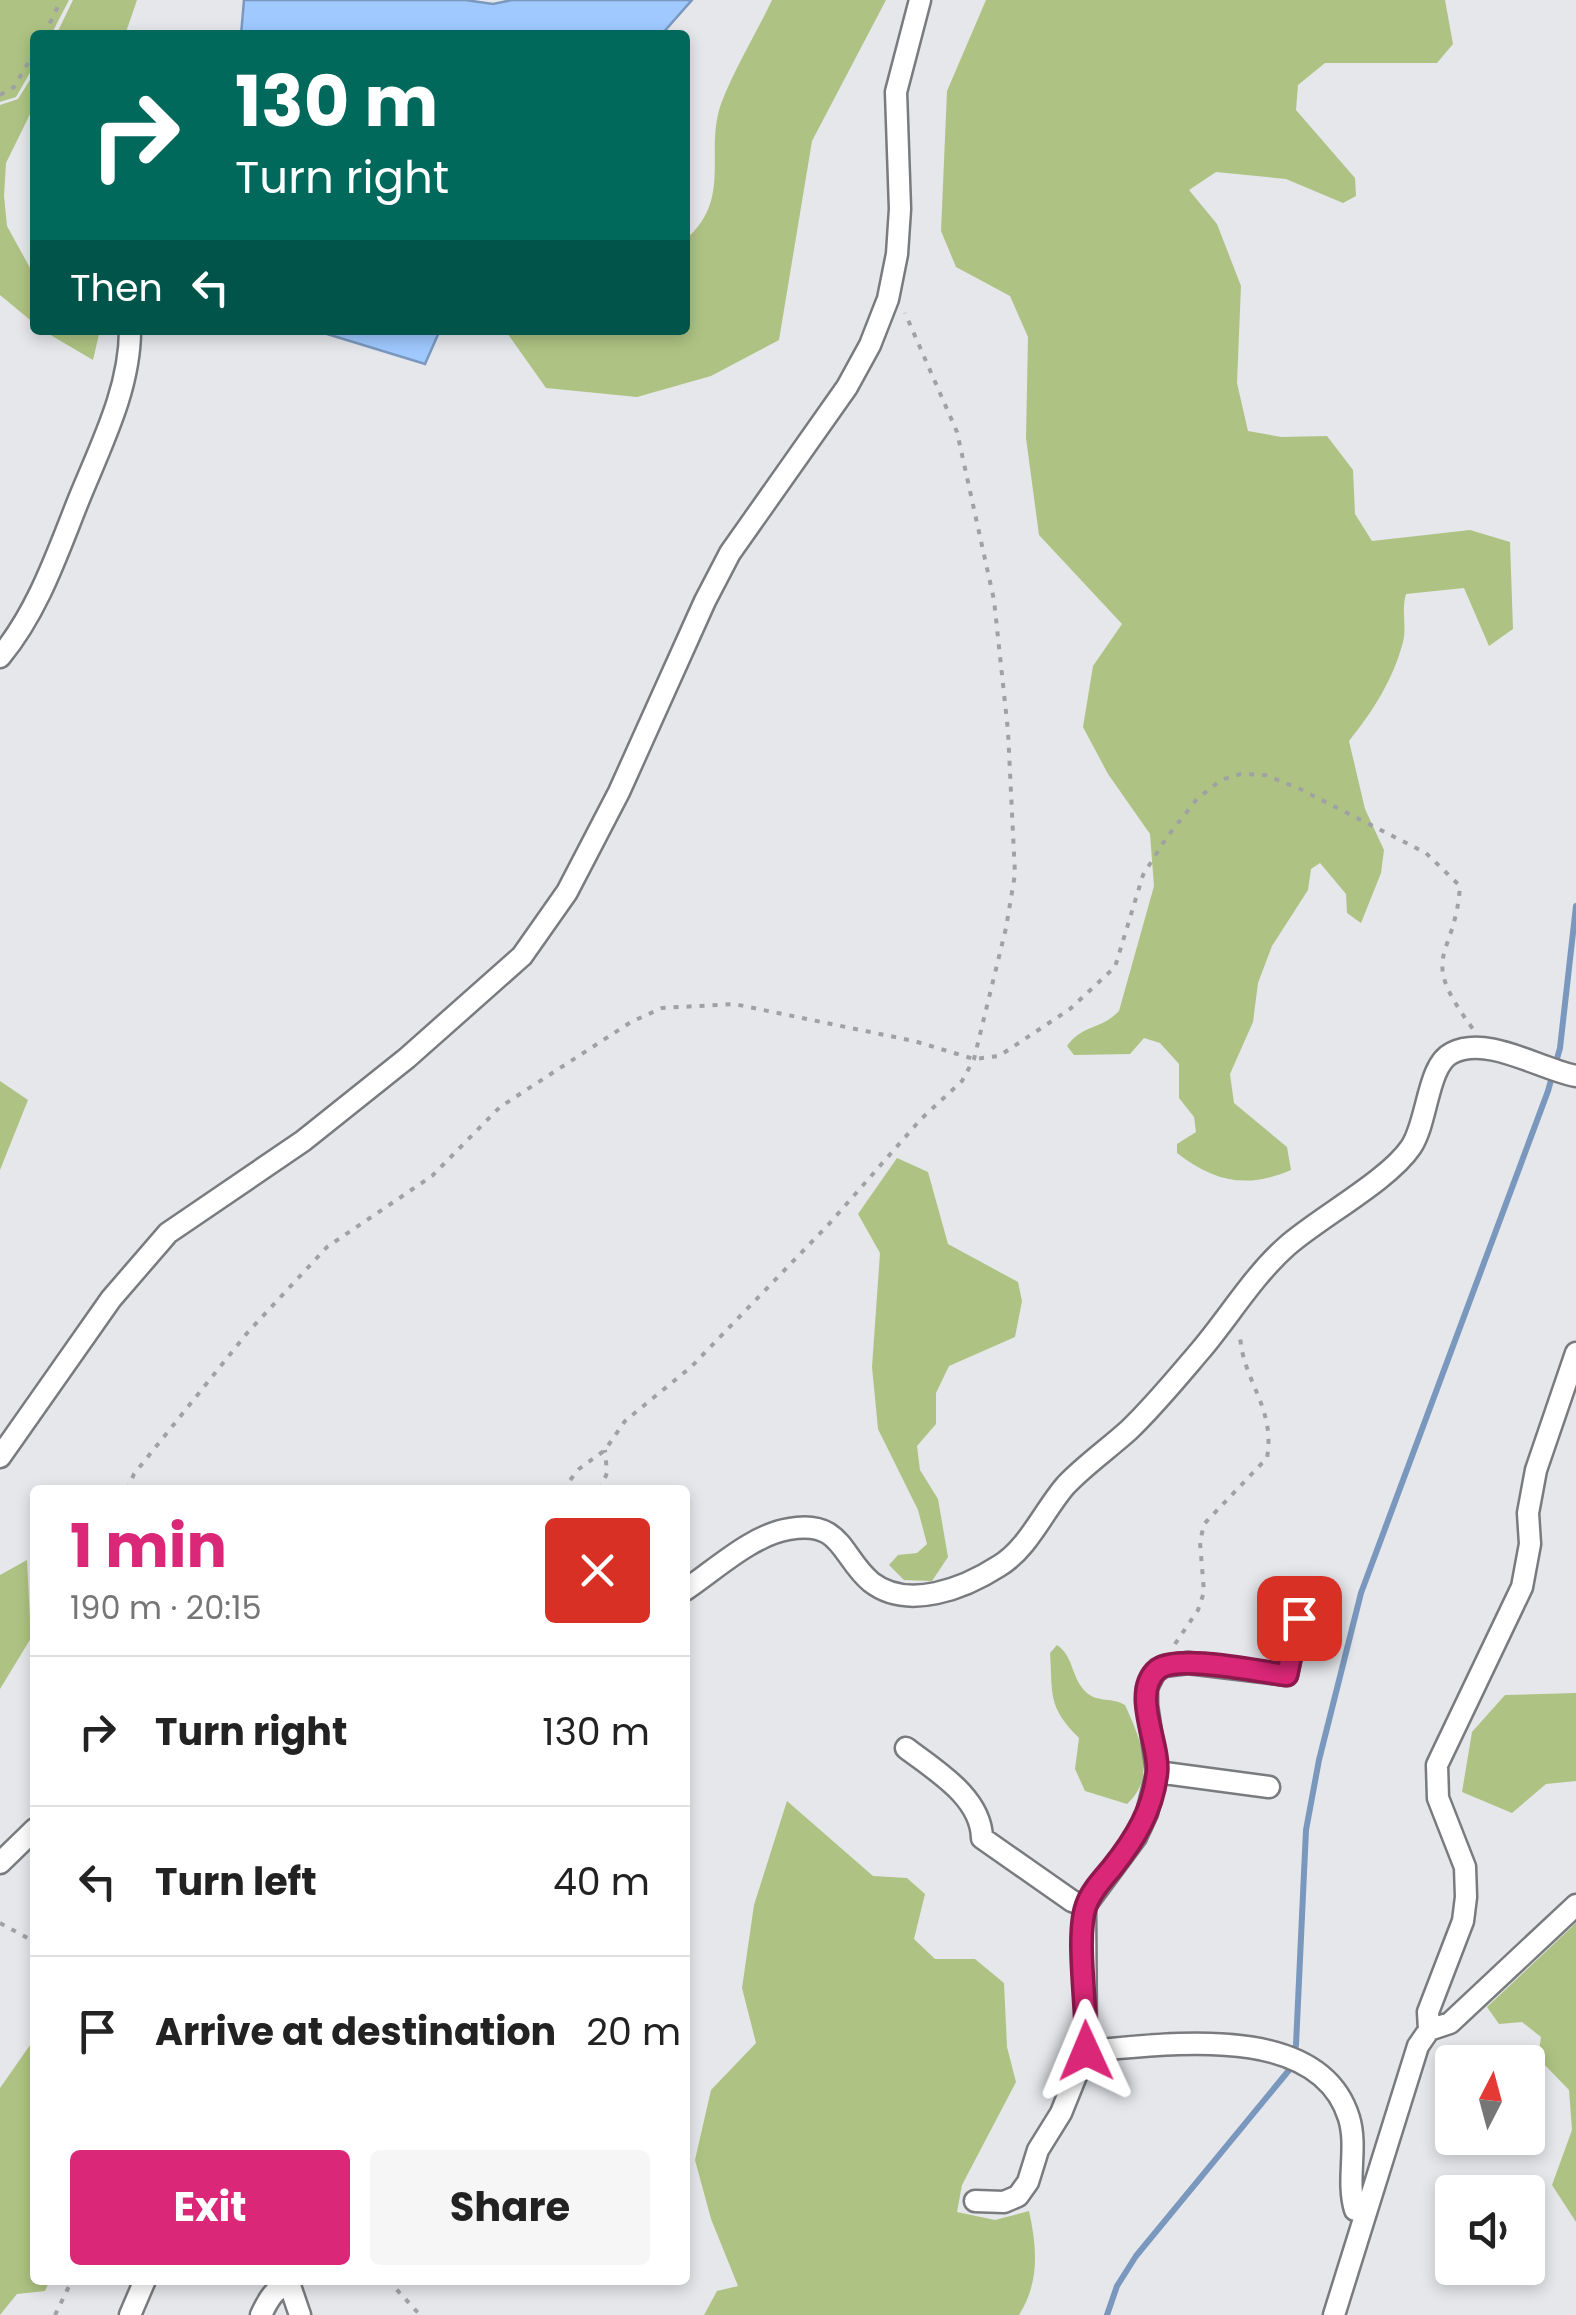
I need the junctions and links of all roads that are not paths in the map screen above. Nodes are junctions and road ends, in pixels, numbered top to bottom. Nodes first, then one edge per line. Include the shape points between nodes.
1 (920, 0) edge
2 (130, 335) edge
3 (0, 658) edge
4 (1560, 1072) edge
5 (1576, 1353) edge
6 (0, 1458) edge
7 (690, 1587) edge
8 (1299, 1618) dead end
9 (906, 1748) dead end
10 (1157, 1772) junction
11 (1269, 1787) dead end
12 (30, 1834) edge
13 (0, 1863) edge
14 (1576, 1905) edge
15 (1085, 1906) junction
16 (1429, 2030) junction
17 (1086, 2051) junction
18 (976, 2201) dead end
19 (1366, 2212) junction
20 (142, 2285) edge
21 (284, 2285) edge
22 (290, 2285) edge
23 (130, 2315) edge
24 (261, 2315) edge
25 (300, 2315) edge
26 (1334, 2315) edge

1 - 6 street via 896,92 896,254 870,345 730,553 618,792 541,933 407,1058 303,1141 168,1233 111,1299
2 - 3 street via 115,410 38,602
4 - 7 street via 1488,1049 1448,1054 1436,1068 1410,1149 1285,1248 1132,1427 1069,1482 1003,1564 941,1593 888,1590 870,1581 841,1541 810,1527 763,1538
5 - 16 street via 1536,1470 1522,1587 1436,1765 1438,1798 1464,1867 1466,1897 1428,2012
8 - 10 street via 1287,1675 1188,1663 1155,1672 1147,1688
9 - 15 street via 982,1818 982,1838
10 - 11 street
10 - 15 street via 1136,1837
12 - 13 street
14 - 16 street via 1450,2023
15 - 17 street
16 - 19 street via 1412,2062
17 - 18 street via 1018,2196
17 - 19 street via 1190,2040 1294,2059 1328,2078 1350,2120 1352,2198 1356,2210
19 - 26 street
20 - 23 street
21 - 24 street
22 - 25 street

